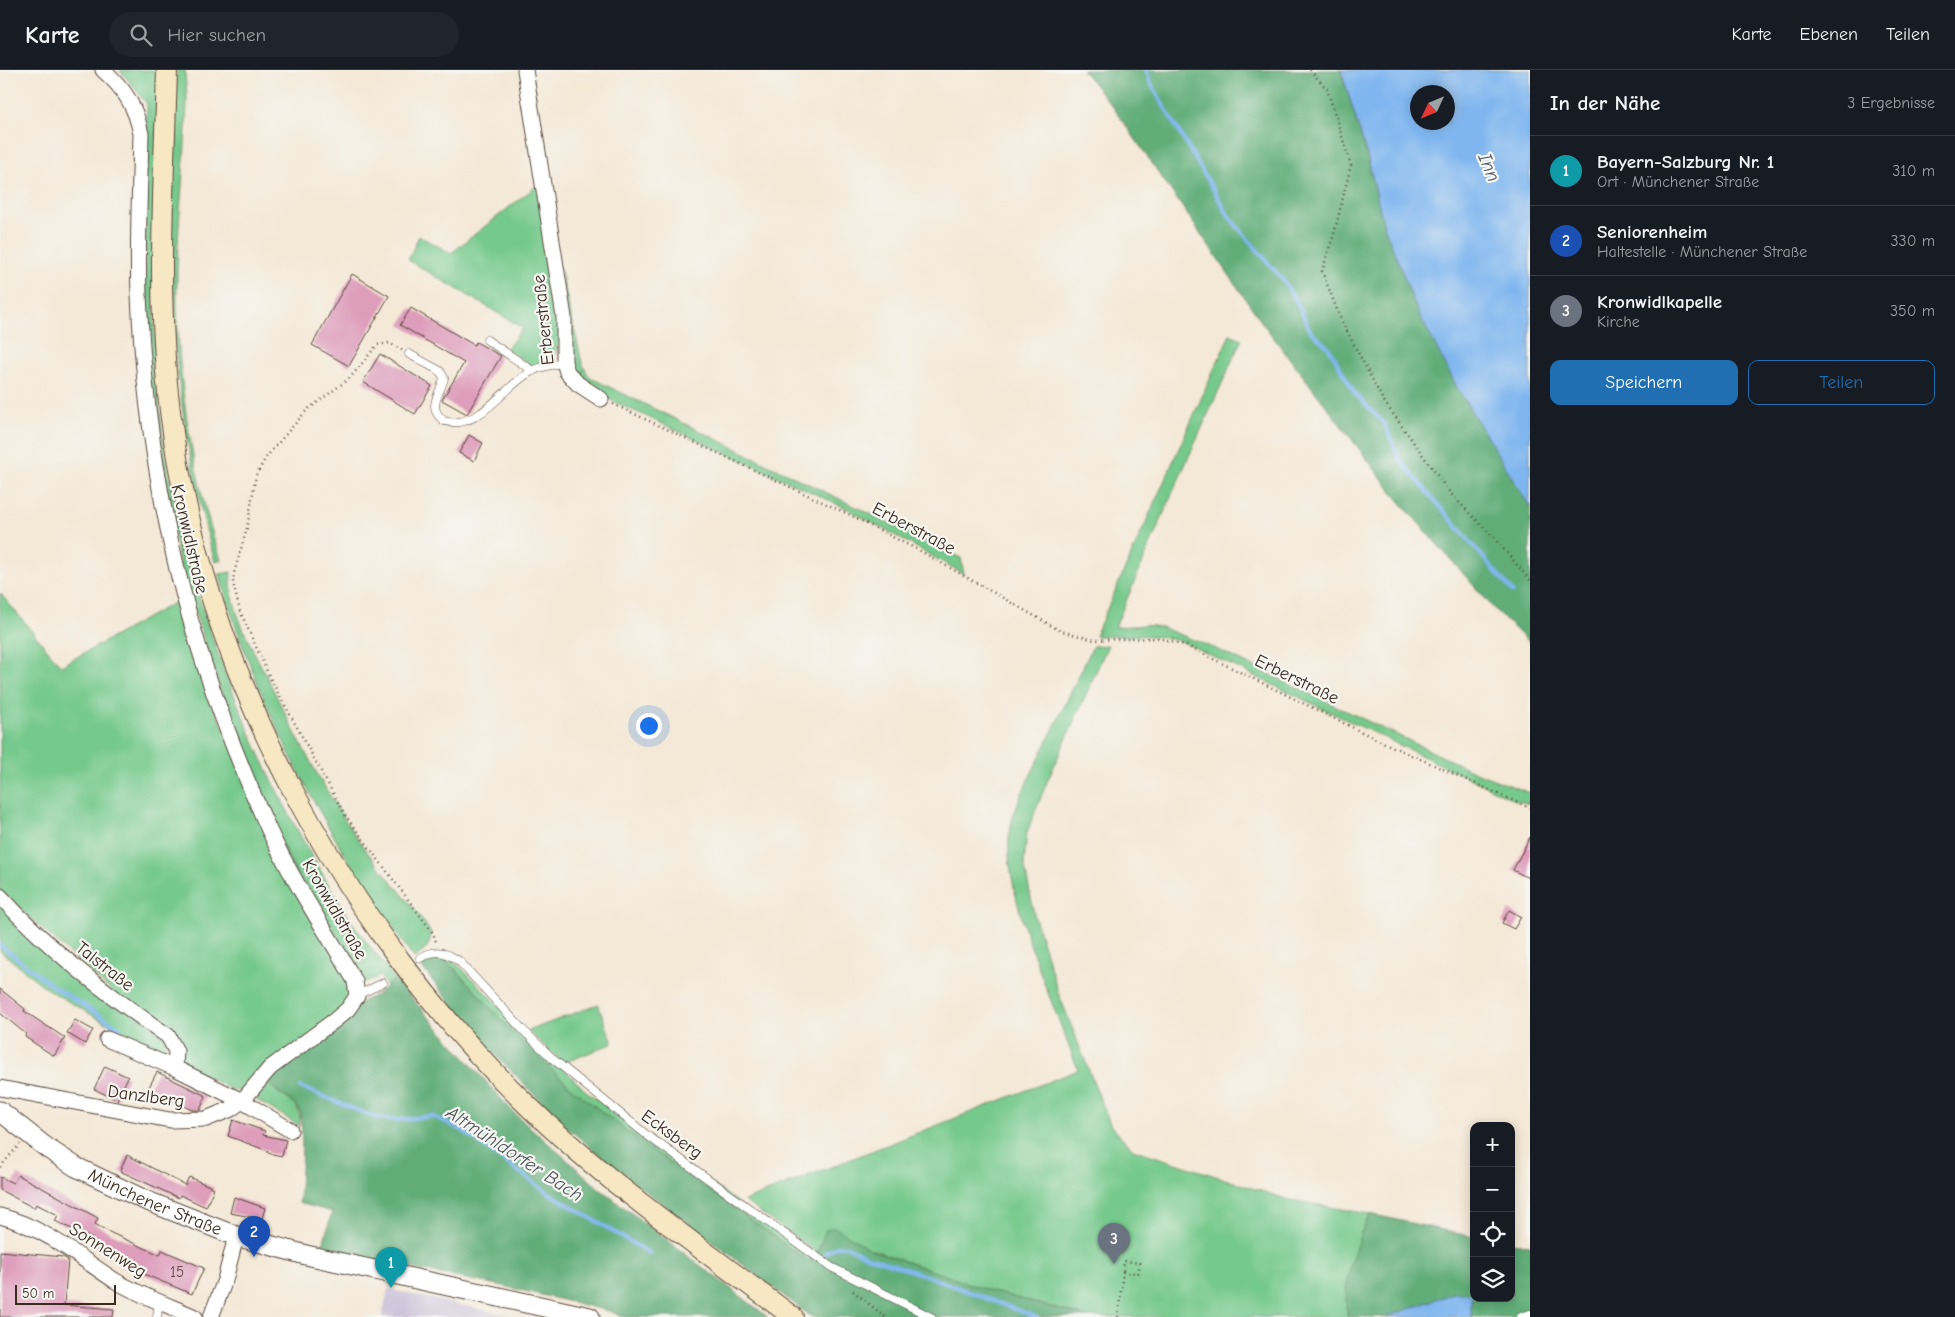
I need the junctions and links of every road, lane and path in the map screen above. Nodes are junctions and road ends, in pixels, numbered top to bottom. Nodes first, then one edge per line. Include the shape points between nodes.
1 (103, 70) edge
2 (167, 70) edge
3 (525, 70) edge
4 (1310, 70) edge
5 (487, 340) dead end
6 (409, 354) joint
7 (564, 362) junction
8 (533, 371) junction
9 (601, 399) joint
10 (1530, 580) edge
11 (1530, 808) edge
12 (0, 896) edge
13 (437, 950) junction
14 (420, 958) dead end
15 (383, 983) dead end
16 (357, 991) junction
17 (107, 1038) dead end
18 (175, 1068) junction
19 (0, 1088) edge
20 (242, 1101) junction
21 (0, 1111) edge
22 (290, 1130) dead end
23 (29, 1134) junction
24 (0, 1167) edge
25 (0, 1216) edge
26 (236, 1236) junction
27 (1123, 1272) junction
28 (160, 1301) junction
29 (1530, 1314) edge
30 (157, 1317) edge
31 (195, 1317) edge
32 (211, 1317) edge
33 (590, 1317) edge
34 (793, 1317) edge
35 (931, 1317) edge
36 (1118, 1317) edge
37 (1521, 1317) edge

1 - 16 street, Kronwidlstraße via 130,99 138,115 141,134 139,293 145,391 160,496 190,622 215,701 270,831 355,981
2 - 34 main road via 162,222 170,410 199,551 213,596 248,692 282,768 331,860 372,923 472,1049 526,1104 616,1184
3 - 7 street, Erberstraße via 564,318
4 - 10 path via 1328,89 1351,165 1322,271 1340,320 1383,400 1450,493
5 - 8 lane
6 - 8 lane via 440,371 444,378 434,409 439,417 452,423 460,424 474,418
6 - 13 path via 389,343 377,345 350,378 307,410 267,456 256,475 234,583 247,629 296,730 354,828 434,933
7 - 8 lane
7 - 9 street, Erberstraße via 567,372 578,384
9 - 11 path, Erberstraße via 873,527 1061,631 1094,640 1158,638 1184,645 1380,741
12 - 18 street, Talstraße via 69,963 168,1036 176,1051
13 - 14 lane
13 - 35 lane, Ecksberg via 459,961 553,1059 648,1136 831,1267
15 - 16 lane via 364,992
16 - 20 street, Danzlberg via 348,1009 270,1068
17 - 18 street
18 - 20 street
19 - 20 street, Danzlberg via 186,1122 206,1119
20 - 22 street
21 - 23 street, Münchener Straße
23 - 24 path
23 - 26 street, Münchener Straße via 90,1174
25 - 28 street, Sonnenweg via 48,1235 116,1281
26 - 32 street
26 - 33 street, Münchener Straße via 306,1255
27 - 27 path via 1124,1261 1140,1263 1138,1274
27 - 36 path
28 - 30 lane
28 - 31 street, Sonnenweg
29 - 37 lane

